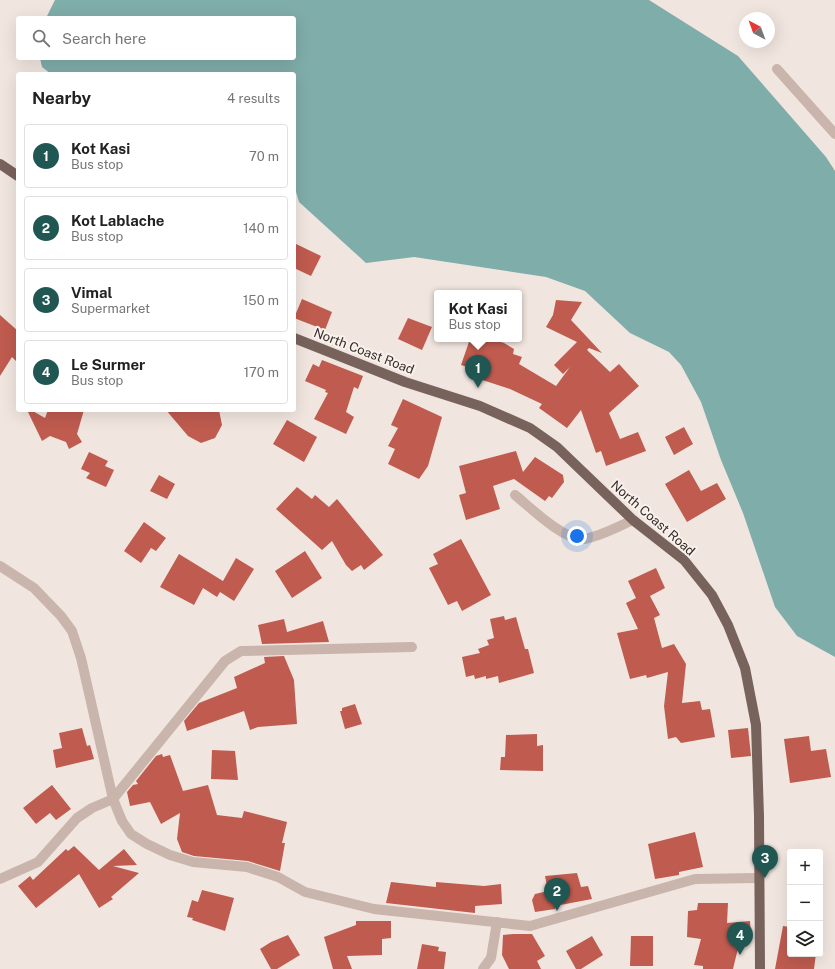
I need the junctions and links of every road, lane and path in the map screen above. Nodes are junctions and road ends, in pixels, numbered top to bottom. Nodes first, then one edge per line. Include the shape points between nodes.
1 (777, 69) dead end
2 (835, 134) edge
3 (0, 164) edge
4 (16, 175) edge
5 (296, 339) edge
6 (515, 494) dead end
7 (633, 520) junction
8 (0, 566) edge
9 (412, 647) dead end
10 (113, 799) junction
11 (758, 878) junction
12 (0, 879) edge
13 (497, 922) junction
14 (483, 969) edge
15 (760, 969) edge

1 - 2 street
3 - 4 main road
5 - 7 main road, North Coast Road via 405,382 480,406 530,428 557,447
6 - 7 street via 564,534 574,538 593,537
7 - 11 main road, North Coast Road via 684,560 712,594 745,668 756,725
8 - 10 street via 34,588 72,631 81,658
9 - 10 street via 241,651 225,661
10 - 12 street via 77,818 38,862
10 - 13 street via 122,821 131,834 147,844 194,862 247,867 278,877 304,892 374,909
11 - 13 street via 694,879 530,926
11 - 15 main road, North Coast Road
13 - 14 street via 491,958

